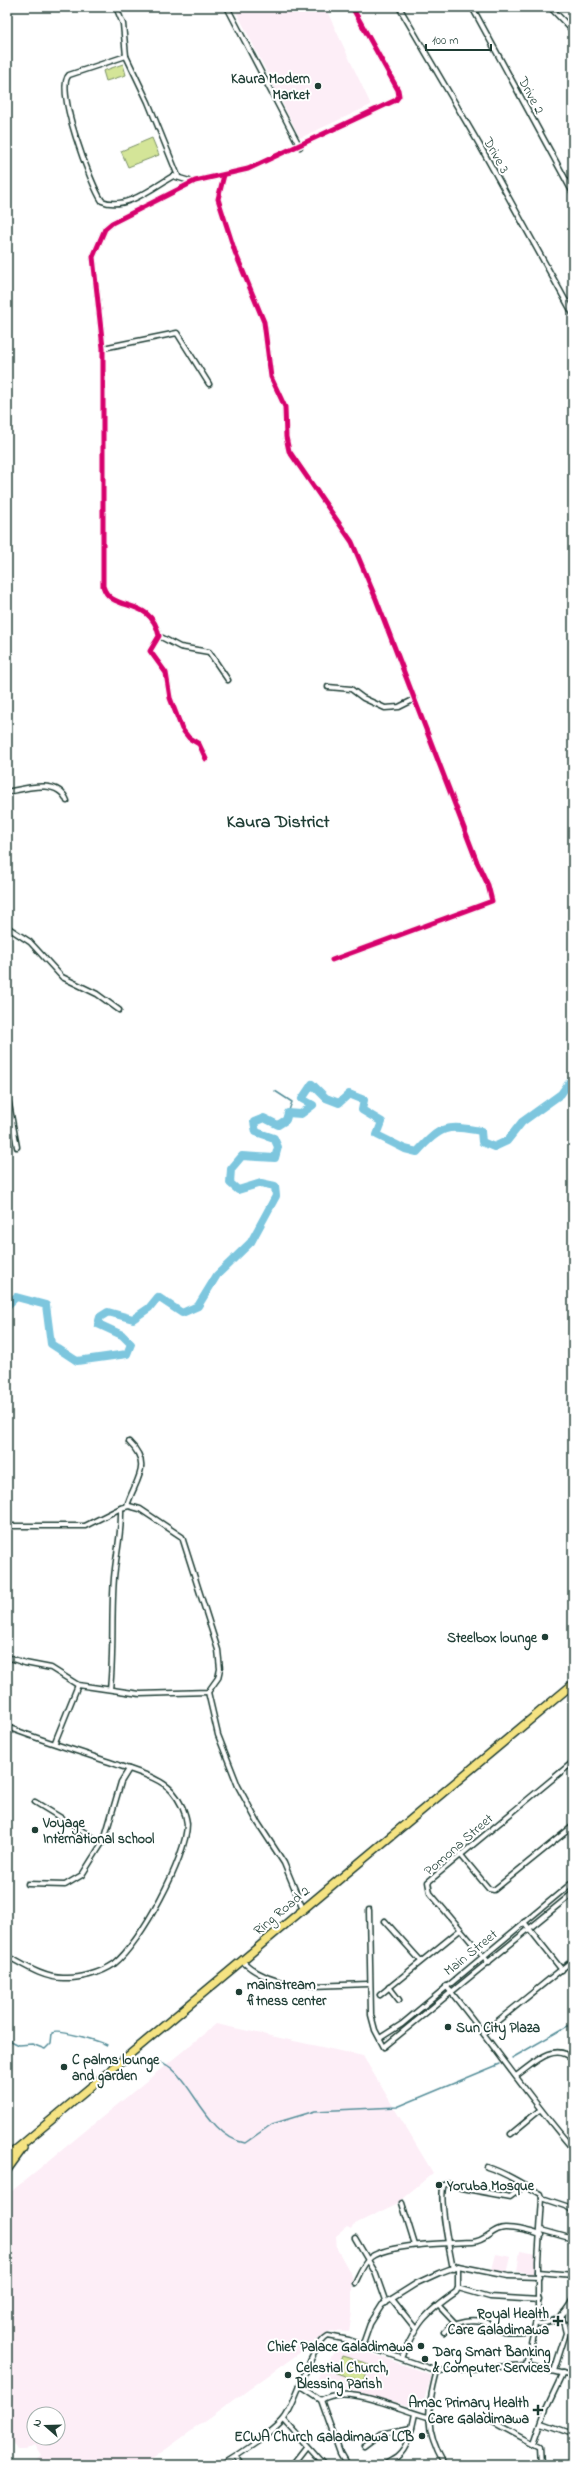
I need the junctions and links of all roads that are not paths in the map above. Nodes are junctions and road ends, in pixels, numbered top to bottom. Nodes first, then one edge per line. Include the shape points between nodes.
1 (116, 7) edge
2 (227, 7) edge
3 (352, 7) edge
4 (399, 7) edge
5 (472, 7) edge
6 (550, 7) edge
7 (573, 31) edge
8 (126, 56) junction
9 (300, 146) junction
10 (224, 175) junction
11 (178, 176) junction
12 (193, 182) junction
13 (573, 193) edge
14 (573, 314) edge
15 (103, 348) junction
16 (209, 384) dead end
17 (159, 636) junction
18 (228, 680) dead end
19 (328, 687) dead end
20 (414, 699) junction
21 (206, 759) dead end
22 (7, 792) edge
23 (67, 801) dead end
24 (7, 927) edge
25 (332, 960) dead end
26 (119, 1010) dead end
27 (7, 1093) edge
28 (17, 1147) dead end
29 (129, 1442) dead end
30 (127, 1506) junction
31 (121, 1508) junction
32 (7, 1526) edge
33 (7, 1657) edge
34 (573, 1684) edge
35 (78, 1685) junction
36 (110, 1689) junction
37 (208, 1692) junction
38 (7, 1727) edge
39 (55, 1742) junction
40 (573, 1762) edge
41 (129, 1769) junction
42 (35, 1802) dead end
43 (573, 1826) edge
44 (102, 1843) junction
45 (460, 1854) junction
46 (573, 1882) edge
47 (28, 1884) dead end
48 (573, 1893) edge
49 (303, 1908) junction
50 (370, 1910) dead end
51 (385, 1921) dead end
52 (524, 1922) junction
53 (529, 1929) junction
54 (460, 1930) junction
55 (7, 1956) edge
56 (483, 1956) junction
57 (573, 1960) edge
58 (242, 1961) junction
59 (421, 1961) junction
60 (489, 1963) junction
61 (562, 1970) junction
62 (369, 1984) junction
63 (446, 1986) junction
64 (389, 1987) junction
65 (452, 1993) junction
66 (380, 1994) dead end
67 (399, 2000) dead end
68 (427, 2002) junction
69 (433, 2009) junction
70 (402, 2024) junction
71 (406, 2029) junction
72 (484, 2032) junction
73 (380, 2038) junction
74 (573, 2059) edge
75 (516, 2076) junction
76 (540, 2110) junction
77 (511, 2134) dead end
78 (28, 2141) junction
79 (573, 2149) edge
80 (7, 2157) edge
81 (487, 2167) dead end
82 (7, 2170) edge
83 (526, 2185) junction
84 (542, 2198) junction
85 (402, 2203) dead end
86 (573, 2211) edge
87 (541, 2232) junction
88 (355, 2238) dead end
89 (573, 2240) edge
90 (415, 2245) junction
91 (448, 2245) junction
92 (368, 2260) junction
93 (458, 2266) junction
94 (453, 2269) junction
95 (538, 2272) junction
96 (573, 2275) edge
97 (539, 2277) junction
98 (355, 2283) dead end
99 (458, 2288) junction
100 (392, 2298) junction
101 (539, 2300) junction
102 (573, 2300) edge
103 (386, 2303) junction
104 (439, 2306) junction
105 (565, 2319) junction
106 (573, 2321) edge
107 (455, 2323) junction
108 (536, 2324) junction
109 (415, 2328) junction
110 (534, 2331) junction
111 (444, 2332) dead end
112 (363, 2344) junction
113 (402, 2358) junction
114 (526, 2365) junction
115 (437, 2371) junction
116 (554, 2371) junction
117 (563, 2373) junction
118 (573, 2376) edge
119 (300, 2386) junction
120 (320, 2400) junction
121 (415, 2414) junction
122 (428, 2417) junction
123 (487, 2419) dead end
124 (284, 2420) junction
125 (542, 2423) junction
126 (412, 2428) junction
127 (573, 2434) edge
128 (534, 2443) junction
129 (365, 2446) dead end
130 (306, 2447) junction
131 (236, 2457) junction
132 (222, 2465) edge
133 (241, 2465) edge
134 (292, 2465) edge
135 (324, 2465) edge
136 (347, 2465) edge
137 (384, 2465) edge
138 (444, 2465) edge
139 (541, 2465) edge

1 - 8 street via 123,24
2 - 9 street
3 - 9 street via 399,96 390,103
4 - 14 street, Drive 3
5 - 13 street, Drive 2
6 - 7 street
8 - 11 street
8 - 11 street via 69,75 65,83 67,101 90,181 102,201 114,205
9 - 10 street via 248,169
10 - 12 street
10 - 20 street via 218,199 235,252 264,322 271,377 285,407 289,451 352,542
11 - 12 street
12 - 15 street via 112,223 100,238 93,257
15 - 16 street via 177,333
15 - 17 street via 103,586 105,592 113,599 149,614 157,625
17 - 18 street via 180,647 209,652
17 - 21 street via 150,651 166,673 170,698 182,729 189,738 199,744
19 - 20 street via 351,689 363,698 385,708 399,707
20 - 25 street via 492,901
22 - 23 street via 53,787 61,791
24 - 26 street via 30,942 62,976 97,994
27 - 28 street
29 - 30 street via 137,1452 142,1466 139,1480
30 - 31 street
30 - 37 street via 140,1509 182,1537 218,1650 218,1678
31 - 32 street via 85,1526
31 - 36 street via 122,1526 114,1578 114,1651
33 - 35 street via 51,1668
34 - 49 main road, Ring Road 2
35 - 36 street
35 - 39 street
36 - 37 street via 140,1694
37 - 49 street via 220,1742 238,1786 284,1863
38 - 39 street
39 - 41 street
40 - 45 street, Pomona Street
41 - 44 street via 121,1782
41 - 55 street via 162,1783 172,1792 184,1812 187,1824 176,1870 128,1950 105,1970 64,1979 39,1972
42 - 44 street
43 - 45 street via 494,1890 489,1889
44 - 47 street via 88,1866 71,1884 59,1887
45 - 54 street, Pomona Street via 428,1882 428,1887
46 - 52 street, Main Street
48 - 53 street, Main Street
49 - 58 main road, Ring Road 2
50 - 62 street
51 - 59 street
52 - 53 street
52 - 56 street, Main Street
53 - 60 street, Main Street
53 - 61 street
54 - 56 street, Pomona Street
54 - 59 street
56 - 60 street, Pomona Street
56 - 63 street, Main Street
57 - 61 street
58 - 62 street via 266,1977 293,1985
58 - 78 main road, Ring Road 2
59 - 64 street
60 - 65 street, Main Street
61 - 72 street
62 - 73 street via 371,2015
63 - 65 street
63 - 68 street, Main Street
64 - 66 street
64 - 67 street
65 - 69 street, Main Street
65 - 72 street
68 - 69 street
68 - 70 street, Main Street
69 - 71 street, Main Street
70 - 71 street
70 - 73 street, Main Street
71 - 73 street, Main Street via 384,2047
72 - 75 street
74 - 75 street via 565,2052 554,2051
75 - 76 street
76 - 77 street
76 - 79 street
78 - 80 main road, Ring Road 2
78 - 82 main road
81 - 83 street
83 - 84 street via 541,2194
83 - 91 street via 510,2198 446,2184 442,2191
84 - 86 street
84 - 87 street
85 - 90 street
87 - 89 street
87 - 91 street via 504,2228 494,2230 487,2238
87 - 95 street
88 - 92 street
90 - 91 street
90 - 92 street via 383,2252
91 - 94 street
92 - 98 street
92 - 103 street via 378,2278
93 - 94 street
93 - 97 street via 508,2276
93 - 99 street
94 - 100 street via 416,2283
95 - 96 street
95 - 97 street
97 - 101 street
99 - 101 street via 490,2297
99 - 104 street
100 - 103 street
100 - 109 street
101 - 108 street
102 - 105 street
103 - 112 street via 370,2324
104 - 107 street
104 - 109 street
105 - 106 street
105 - 108 street
105 - 116 street via 565,2339
107 - 110 street via 481,2322 502,2331
107 - 111 street via 449,2325
108 - 110 street
109 - 113 street
110 - 114 street
112 - 113 street
112 - 119 street via 332,2336 326,2337 316,2349
113 - 115 street
114 - 115 street
114 - 116 street
115 - 122 street
116 - 117 street
117 - 118 street
117 - 125 street
119 - 120 street
119 - 124 street
120 - 121 street via 350,2394
120 - 136 street
121 - 122 street
121 - 126 street
122 - 138 street via 433,2442
123 - 128 street
124 - 130 street
124 - 131 street
125 - 127 street
125 - 128 street
126 - 129 street via 381,2434
126 - 137 street via 398,2456
128 - 139 street via 540,2447
130 - 134 street
130 - 135 street
131 - 132 street
131 - 133 street

